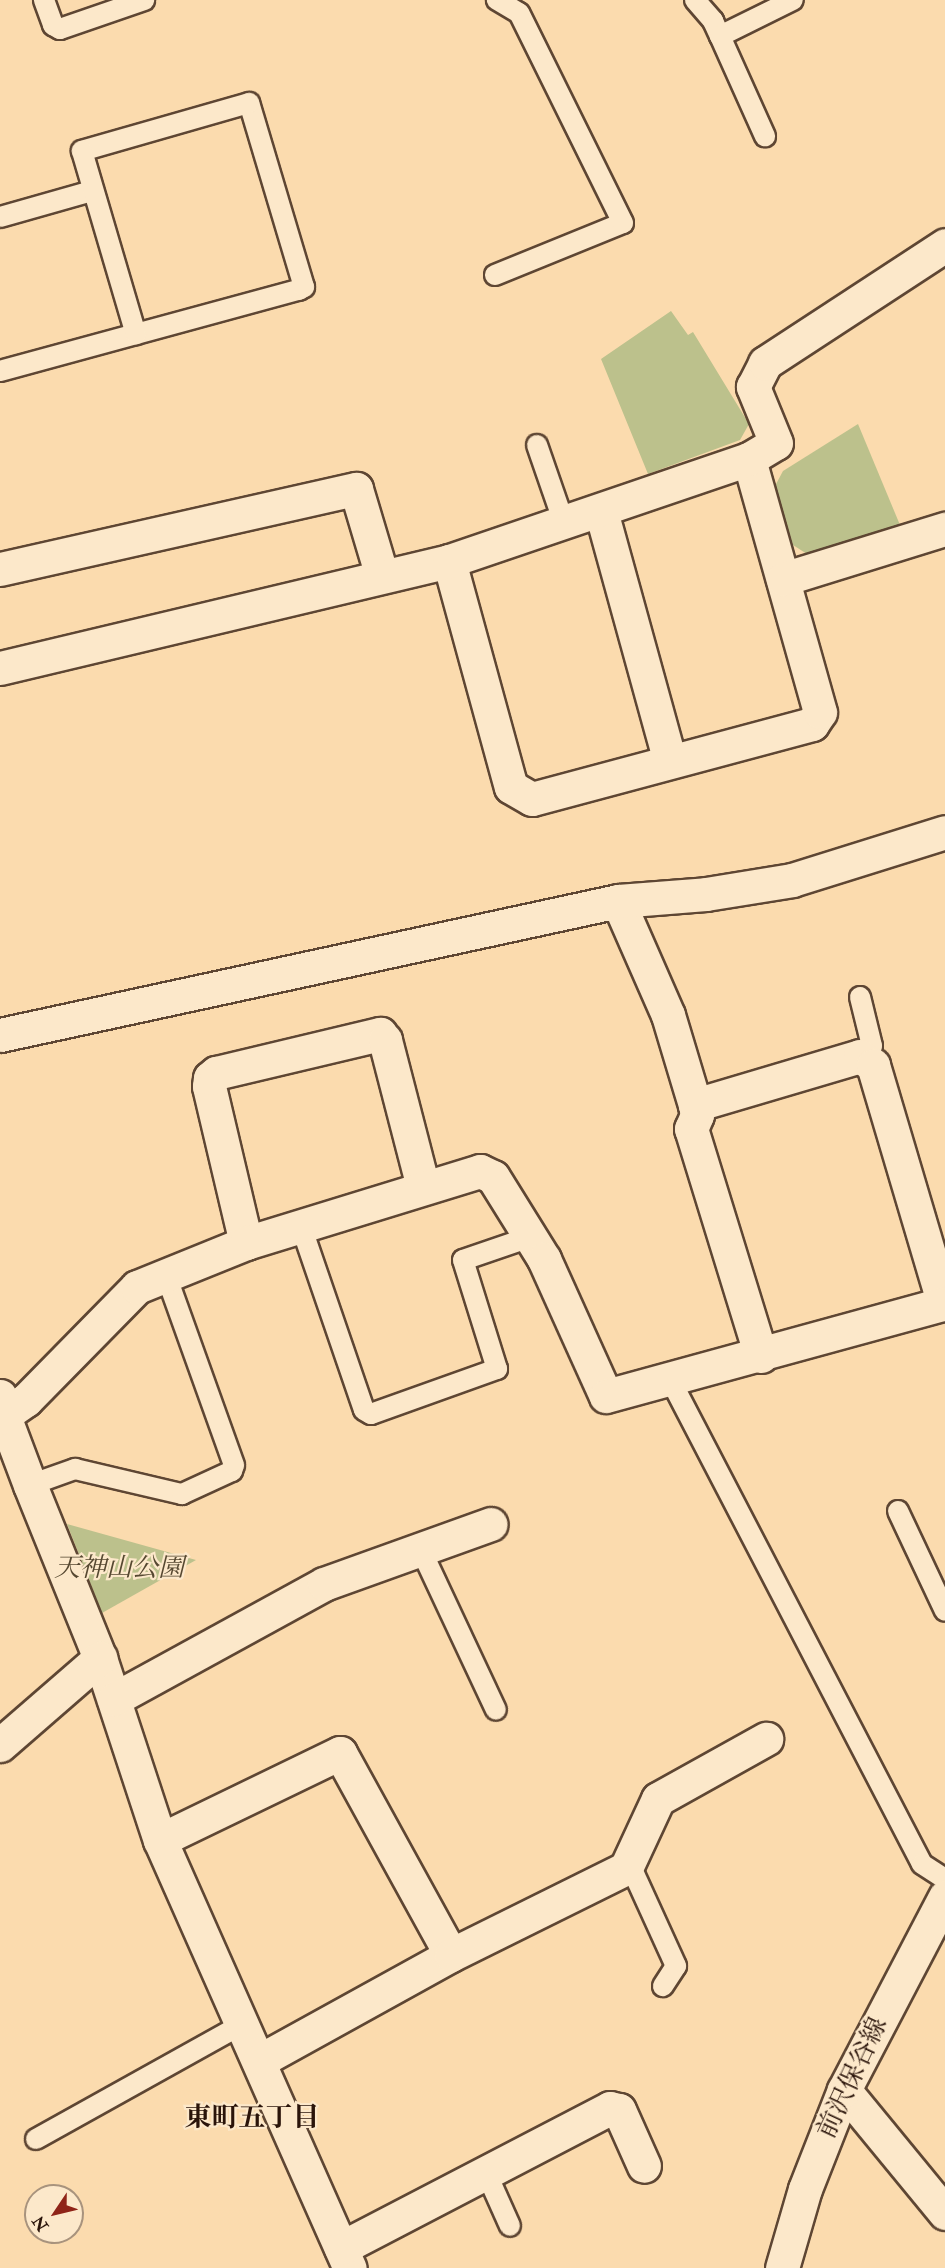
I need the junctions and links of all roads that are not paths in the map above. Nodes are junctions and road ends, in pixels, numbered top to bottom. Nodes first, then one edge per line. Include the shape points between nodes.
1 (44, 0) edge
2 (144, 0) edge
3 (497, 0) edge
4 (695, 0) edge
5 (793, 0) edge
6 (720, 36) junction
7 (765, 136) dead end
8 (92, 191) junction
9 (0, 217) edge
10 (945, 244) edge
11 (495, 275) dead end
12 (136, 334) junction
13 (0, 371) edge
14 (537, 445) dead end
15 (749, 459) junction
16 (601, 511) junction
17 (564, 523) junction
18 (945, 528) edge
19 (448, 561) junction
20 (0, 569) edge
21 (382, 576) junction
22 (783, 579) junction
23 (0, 668) edge
24 (670, 761) junction
25 (945, 832) edge
26 (618, 901) junction
27 (860, 997) dead end
28 (0, 1035) edge
29 (868, 1059) junction
30 (695, 1106) junction
31 (423, 1187) junction
32 (301, 1226) junction
33 (530, 1237) junction
34 (246, 1243) junction
35 (166, 1275) junction
36 (944, 1303) edge
37 (761, 1356) junction
38 (670, 1381) junction
39 (1, 1409) edge
40 (30, 1485) junction
41 (898, 1511) dead end
42 (491, 1524) dead end
43 (422, 1552) junction
44 (945, 1611) edge
45 (99, 1658) junction
46 (114, 1699) junction
47 (496, 1710) dead end
48 (766, 1739) dead end
49 (0, 1745) edge
50 (160, 1840) junction
51 (630, 1865) junction
52 (945, 1879) edge
53 (945, 1897) edge
54 (451, 1955) junction
55 (663, 1986) dead end
56 (243, 2024) junction
57 (259, 2061) junction
58 (844, 2090) junction
59 (36, 2139) dead end
60 (644, 2166) dead end
61 (484, 2170) junction
62 (945, 2213) edge
63 (510, 2226) dead end
64 (343, 2262) edge
65 (782, 2268) edge

1 - 2 lane via 52,26 60,29
3 - 11 lane via 519,13 623,223
4 - 6 lane
5 - 6 lane
6 - 7 lane
8 - 9 lane
8 - 12 lane
8 - 12 lane via 82,156 86,148 245,103 252,106 304,287
10 - 15 street via 765,363 753,387 776,443
12 - 13 lane
14 - 17 lane
15 - 16 street
15 - 22 street
16 - 17 street
16 - 24 street
17 - 19 street
18 - 22 street
19 - 21 street
19 - 24 street via 510,787 532,799
20 - 21 street via 356,489
21 - 23 street
22 - 24 street via 820,712 812,724
25 - 26 street via 792,880 706,894
26 - 28 street
26 - 30 street via 668,1015
27 - 29 lane via 872,1046
29 - 30 street via 860,1056
29 - 36 street
30 - 37 street via 697,1115 691,1129
31 - 32 street
31 - 33 street via 488,1172
31 - 34 street via 385,1040 380,1034 216,1073 209,1086
32 - 33 lane via 364,1410 371,1414 497,1369 463,1260
32 - 34 street
33 - 38 street via 544,1259 603,1394 610,1397
34 - 35 street
35 - 39 street via 137,1287 26,1400
35 - 40 lane via 234,1465 232,1472 182,1494 75,1469
36 - 37 street
37 - 38 street
38 - 52 lane via 922,1864
39 - 40 street
40 - 45 street
41 - 44 lane
42 - 43 street
43 - 46 street via 324,1584
43 - 47 lane
45 - 46 street
45 - 49 street
46 - 50 street
48 - 51 street via 658,1799
50 - 54 street via 340,1753
50 - 56 street
51 - 54 street
51 - 55 lane via 676,1966
53 - 58 street, 前沢保谷線
54 - 57 street
56 - 57 street
56 - 59 lane
57 - 64 street
58 - 62 street
58 - 65 street, 前沢保谷線 via 805,2189
60 - 61 street via 622,2116 614,2108
61 - 63 lane
61 - 64 street

